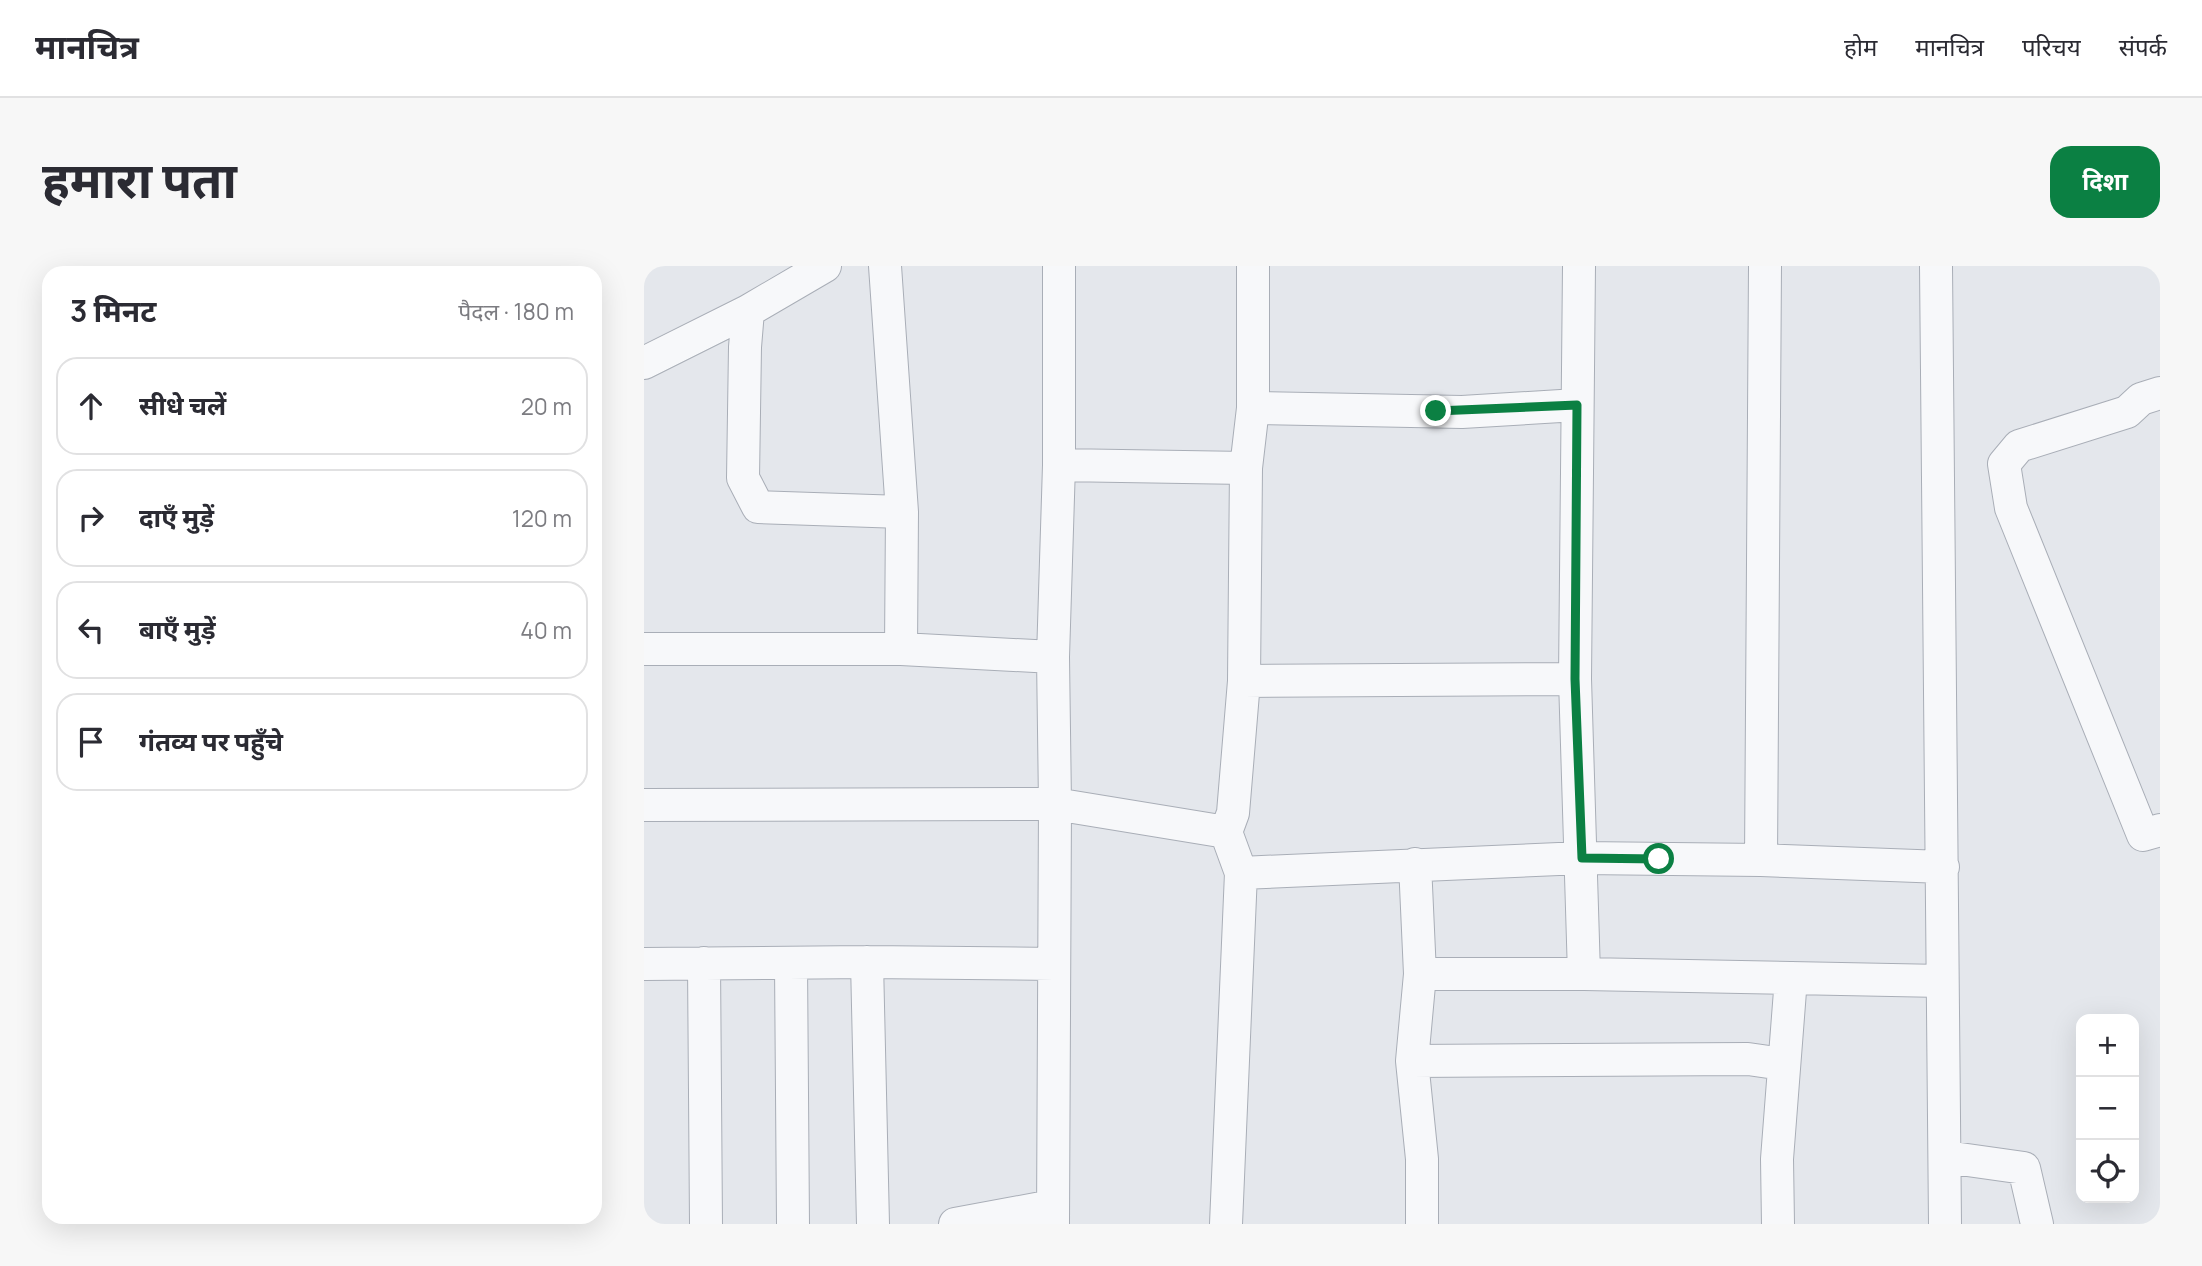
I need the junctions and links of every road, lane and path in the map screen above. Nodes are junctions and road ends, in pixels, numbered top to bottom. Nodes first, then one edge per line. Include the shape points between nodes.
1 (825, 266) edge
2 (885, 266) edge
3 (1059, 266) edge
4 (1253, 266) edge
5 (1579, 266) edge
6 (1765, 266) edge
7 (1936, 266) edge
8 (748, 311) junction
9 (644, 363) edge
10 (2160, 393) edge
11 (1577, 405) junction
12 (1253, 408) junction
13 (1059, 465) junction
14 (1245, 468) junction
15 (902, 512) junction
16 (644, 649) edge
17 (901, 649) junction
18 (1053, 657) junction
19 (1575, 679) junction
20 (1244, 681) junction
21 (1055, 804) junction
22 (644, 805) edge
23 (2160, 830) edge
24 (1226, 832) junction
25 (1582, 858) junction
26 (1761, 860) junction
27 (1415, 864) junction
28 (1943, 867) junction
29 (1241, 873) junction
30 (867, 961) junction
31 (704, 963) junction
32 (791, 963) junction
33 (644, 964) edge
34 (1054, 964) junction
35 (1420, 974) junction
36 (1584, 974) junction
37 (1791, 978) junction
38 (1942, 981) junction
39 (1412, 1061) junction
40 (1783, 1064) junction
41 (1946, 1157) junction
42 (1053, 1215) edge
43 (706, 1224) edge
44 (793, 1224) edge
45 (873, 1224) edge
46 (955, 1224) edge
47 (1226, 1224) edge
48 (1422, 1224) edge
49 (1778, 1224) edge
50 (1945, 1224) edge
51 (2037, 1224) edge

1 - 8 street
2 - 15 street
3 - 13 street
4 - 12 street
5 - 11 street
6 - 26 street
7 - 28 street
8 - 9 street
8 - 15 street via 743,478 758,507
10 - 23 street via 2141,399 2127,412 2019,446 2004,464 2011,508 2143,835
11 - 12 street via 1462,412
11 - 19 street
12 - 14 street
13 - 14 street
13 - 18 street
14 - 20 street
15 - 17 street
16 - 17 street
17 - 18 street
18 - 21 street
19 - 20 street
19 - 25 street
20 - 24 street via 1233,813
21 - 22 street
21 - 24 street
21 - 34 street
24 - 29 street
25 - 26 street
25 - 27 street
25 - 36 street
26 - 28 street
27 - 29 street
27 - 35 street
28 - 38 street
29 - 47 street
30 - 32 street
30 - 34 street
30 - 45 street
31 - 32 street
31 - 33 street
31 - 43 street
32 - 44 street
34 - 42 street
35 - 36 street
35 - 39 street
36 - 37 street
37 - 38 street
37 - 40 street
38 - 41 street
39 - 40 street via 1748,1059
39 - 48 street via 1422,1159
40 - 49 street
41 - 50 street
41 - 51 street via 2024,1168
42 - 46 street

